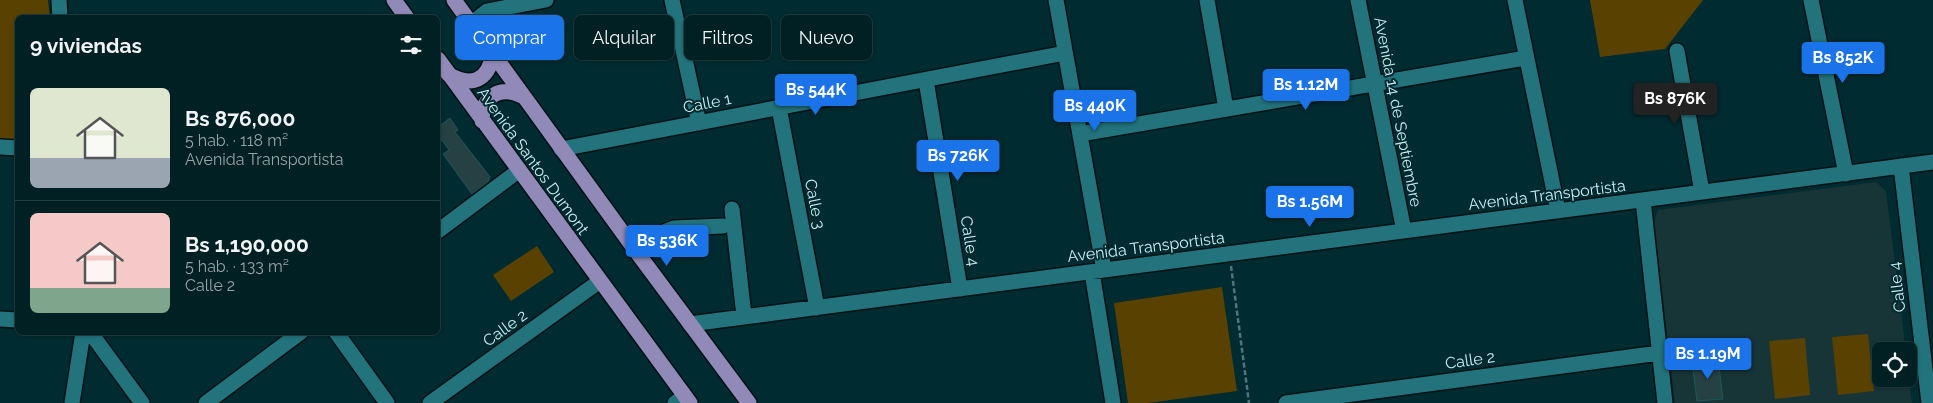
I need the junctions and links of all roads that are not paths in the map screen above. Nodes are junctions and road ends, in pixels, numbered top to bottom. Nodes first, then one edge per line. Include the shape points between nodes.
1 (59, 0) edge
2 (394, 0) edge
3 (454, 0) edge
4 (546, 0) edge
5 (672, 0) edge
6 (1056, 0) edge
7 (1207, 0) edge
8 (1358, 0) edge
9 (1515, 0) edge
10 (1811, 0) edge
11 (60, 15) edge
12 (405, 15) edge
13 (465, 15) edge
14 (482, 15) edge
15 (1676, 51) dead end
16 (1066, 53) junction
17 (1526, 58) junction
18 (492, 60) edge
19 (497, 60) edge
20 (440, 62) edge
21 (448, 74) junction
22 (926, 80) junction
23 (1375, 84) junction
24 (522, 96) junction
25 (779, 108) junction
26 (1226, 109) junction
27 (482, 121) junction
28 (699, 123) junction
29 (1080, 134) junction
30 (0, 147) edge
31 (15, 148) edge
32 (561, 149) junction
33 (1933, 162) edge
34 (1901, 166) junction
35 (518, 171) junction
36 (1846, 174) junction
37 (1702, 192) junction
38 (1643, 200) junction
39 (732, 210) dead end
40 (1558, 211) junction
41 (723, 226) dead end
42 (440, 230) edge
43 (1404, 231) junction
44 (636, 251) junction
45 (1098, 271) junction
46 (600, 281) junction
47 (960, 289) junction
48 (817, 308) junction
49 (744, 316) junction
50 (0, 319) edge
51 (15, 320) edge
52 (1926, 321) edge
53 (690, 324) junction
54 (83, 335) edge
55 (92, 335) edge
56 (297, 335) edge
57 (338, 335) edge
58 (1659, 353) junction
59 (683, 401) edge
60 (72, 403) edge
61 (142, 403) edge
62 (206, 403) edge
63 (387, 403) edge
64 (430, 403) edge
65 (749, 403) edge
66 (1113, 403) edge
67 (1286, 403) edge
68 (1665, 403) edge
69 (1928, 403) edge

1 - 11 street
2 - 12 main road
3 - 13 main road, Avenida Santos Dumont
4 - 14 street via 487,11
5 - 28 street
6 - 16 street
7 - 26 street
8 - 23 street, Avenida 14 de Septiembre
9 - 17 street
10 - 36 street
15 - 37 street
16 - 22 street, Calle 1
16 - 29 street
17 - 23 street
17 - 40 street
18 - 21 main road via 483,76 472,81 459,80
19 - 24 main road, Avenida Santos Dumont
20 - 21 main road, Avenida Santos Dumont
21 - 27 main road, Avenida Santos Dumont
22 - 25 street, Calle 1
22 - 47 street, Calle 4
23 - 26 street
23 - 43 street, Avenida 14 de Septiembre
24 - 27 main road via 503,91 494,95 486,102
24 - 32 main road, Avenida Santos Dumont
25 - 28 street, Calle 1
25 - 48 street, Calle 3
26 - 29 street
27 - 35 main road, Avenida Santos Dumont
28 - 32 street, Calle 1
29 - 45 street
30 - 31 street
32 - 44 main road, Avenida Santos Dumont
33 - 34 street, Avenida Transportista
34 - 36 street, Avenida Transportista
34 - 52 street, Calle 4
35 - 42 street
35 - 46 main road, Avenida Santos Dumont
36 - 37 street, Avenida Transportista
37 - 38 street, Avenida Transportista
38 - 40 street, Avenida Transportista
38 - 58 street
39 - 49 street
40 - 43 street, Avenida Transportista
41 - 44 street via 674,228 654,236
43 - 45 street, Avenida Transportista
44 - 53 main road, Avenida Santos Dumont
45 - 47 street, Avenida Transportista
45 - 66 street
46 - 59 main road, Avenida Santos Dumont
46 - 64 street, Calle 2
47 - 48 street, Avenida Transportista
48 - 49 street, Avenida Transportista
49 - 53 street, Avenida Transportista
50 - 51 street
52 - 69 street, Calle 4
53 - 65 main road, Avenida Santos Dumont
54 - 60 street
55 - 61 street
56 - 62 street
57 - 63 street
58 - 67 street, Calle 2
58 - 68 street

